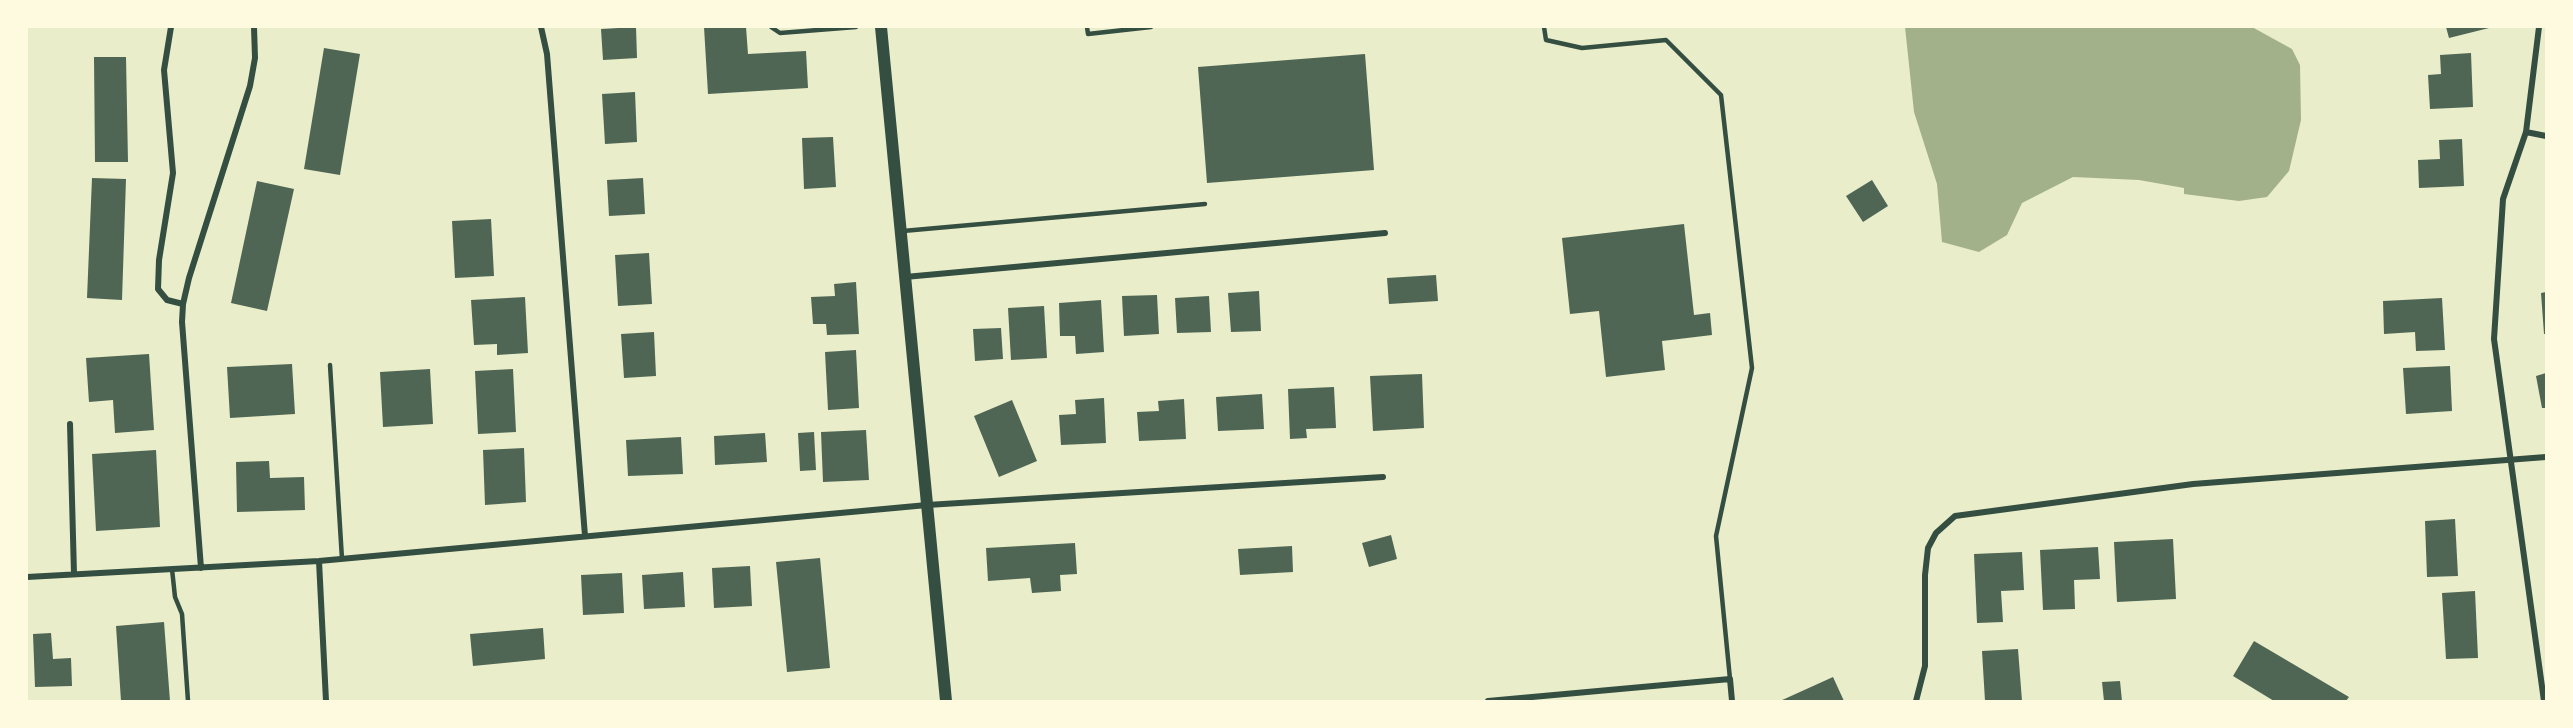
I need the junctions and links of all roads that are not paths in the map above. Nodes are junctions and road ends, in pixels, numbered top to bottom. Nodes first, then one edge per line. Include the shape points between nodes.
1 (171, 27) edge
2 (254, 27) edge
3 (541, 27) edge
4 (771, 27) edge
5 (856, 27) edge
6 (881, 27) edge
7 (1087, 27) edge
8 (1151, 27) edge
9 (1544, 27) edge
10 (2539, 27) edge
11 (2526, 132) junction
12 (2546, 136) edge
13 (1205, 204) dead end
14 (901, 232) junction
15 (1385, 233) dead end
16 (905, 277) junction
17 (183, 304) junction
18 (330, 365) dead end
19 (70, 424) dead end
20 (2546, 457) edge
21 (2510, 461) junction
22 (1383, 477) dead end
23 (927, 506) junction
24 (585, 536) junction
25 (342, 559) junction
26 (319, 561) junction
27 (201, 568) junction
28 (172, 569) junction
29 (74, 574) junction
30 (27, 577) edge
31 (2543, 659) edge
32 (1730, 679) junction
33 (188, 701) edge
34 (326, 701) edge
35 (946, 701) edge
36 (1488, 701) edge
37 (1732, 701) edge
38 (1916, 701) edge
39 (2544, 701) edge

1 - 17 street via 164,70 173,173 158,289 167,300
2 - 17 street via 255,58 250,86
3 - 24 street via 548,65
4 - 5 lane via 780,33
6 - 14 main road
7 - 8 lane via 1088,34
9 - 32 lane via 1546,40 1582,48 1666,40 1721,95 1752,368 1716,536
10 - 11 street
11 - 12 street
11 - 21 street via 2503,199 2494,339
13 - 14 lane
14 - 16 main road
15 - 16 street
16 - 23 main road
17 - 27 street
18 - 25 lane
19 - 29 street
20 - 21 street
21 - 31 street
21 - 38 street via 2193,484 1955,516 1936,533 1928,548 1925,666
22 - 23 street
23 - 24 street
23 - 35 main road
24 - 25 street
25 - 26 street
26 - 27 street
26 - 34 street
27 - 28 street
28 - 29 street
28 - 33 lane via 175,597 182,614
29 - 30 street
31 - 39 street
32 - 36 street
32 - 37 street

